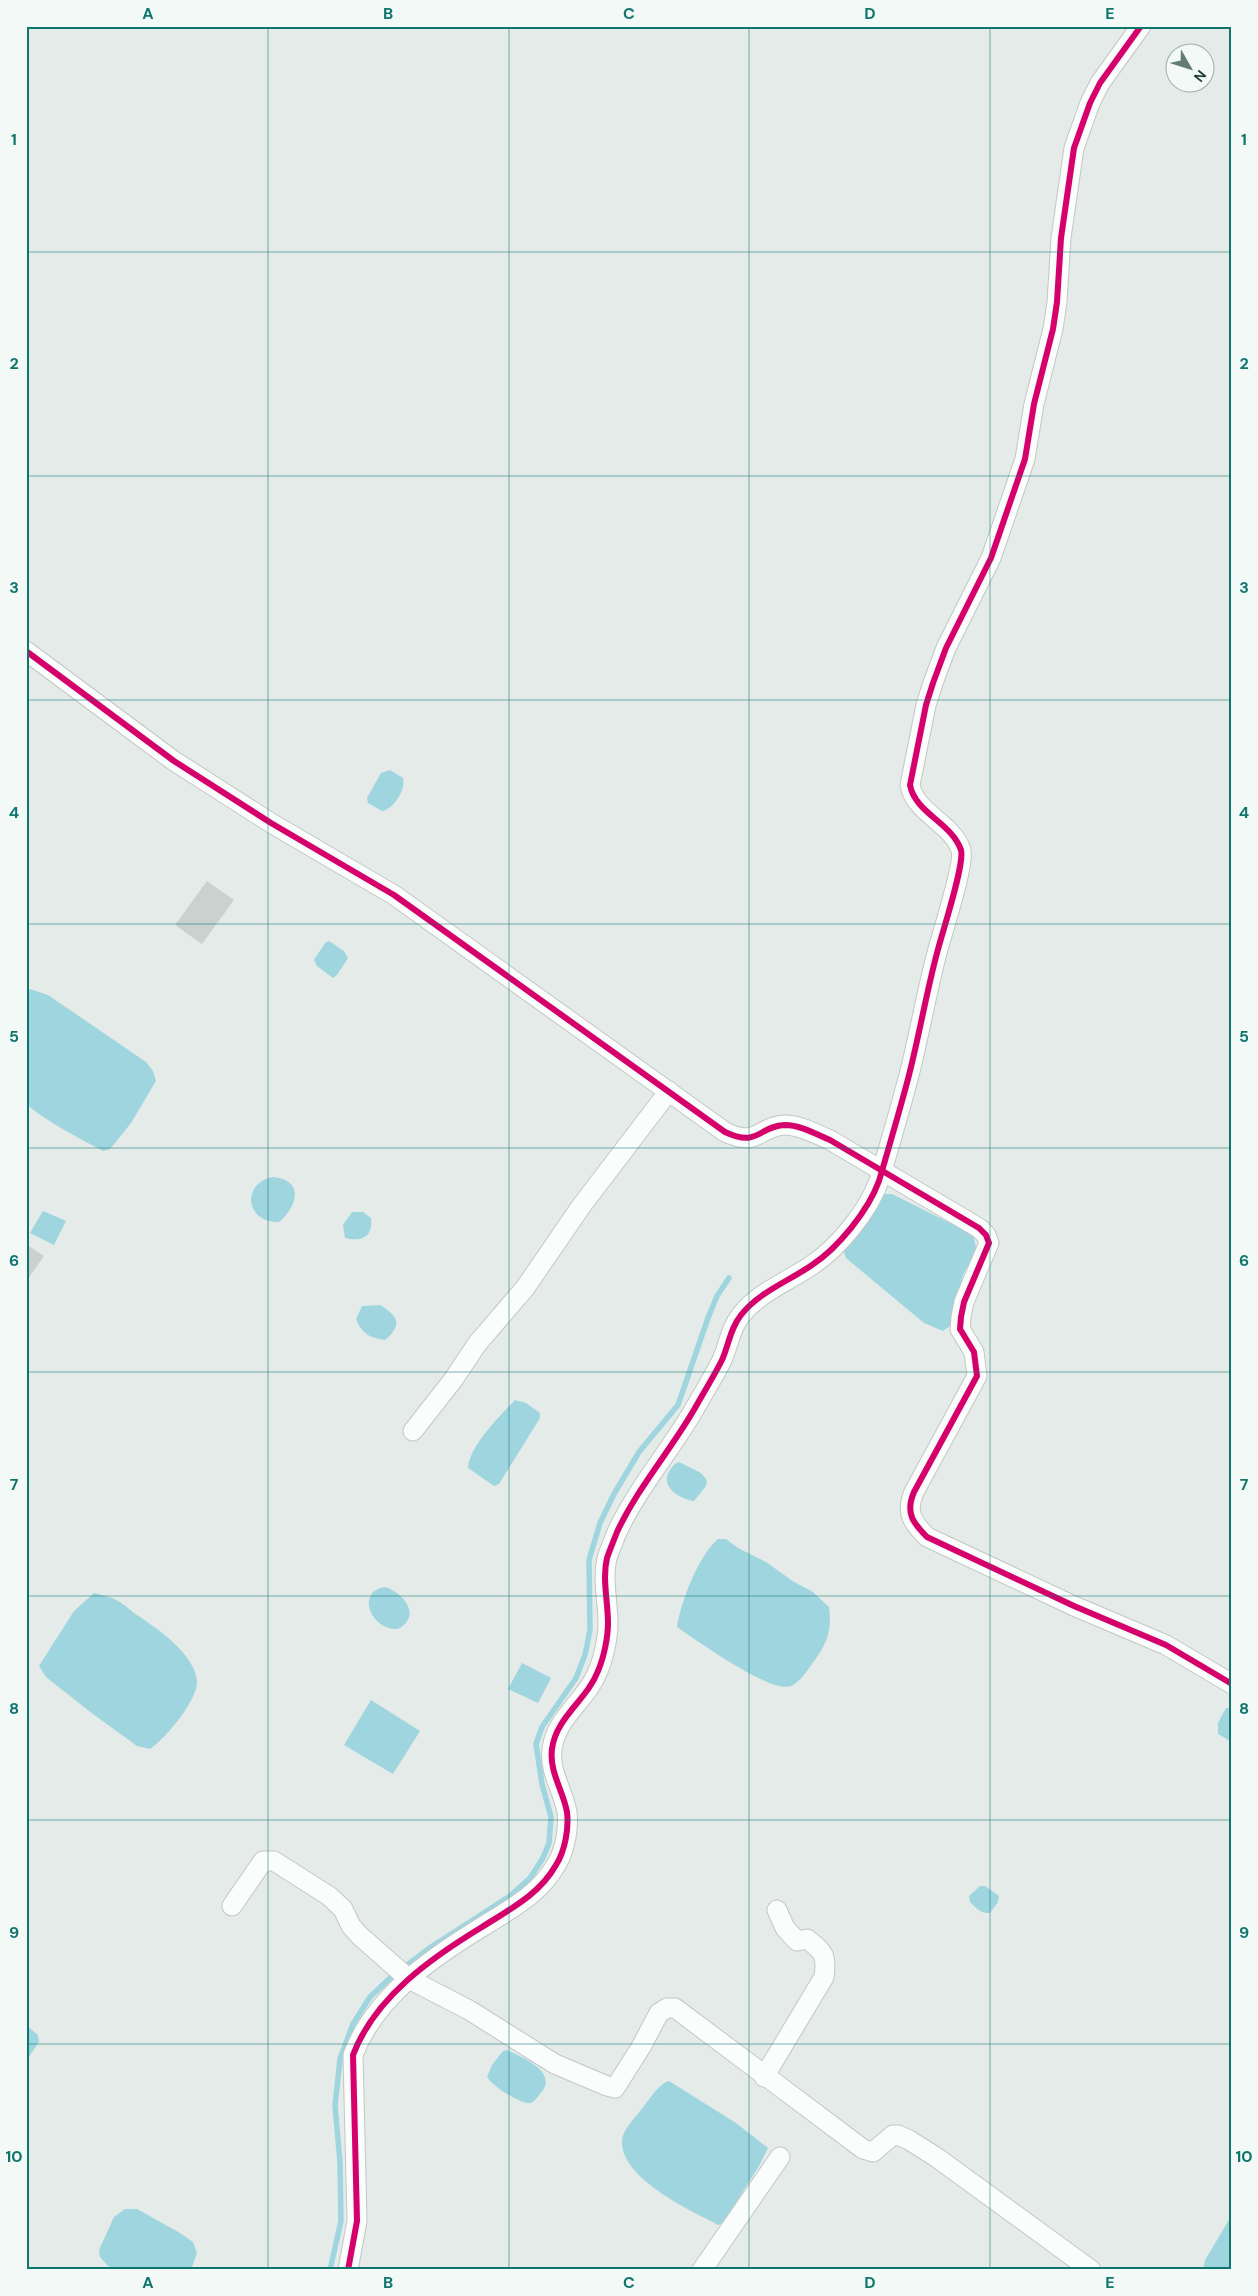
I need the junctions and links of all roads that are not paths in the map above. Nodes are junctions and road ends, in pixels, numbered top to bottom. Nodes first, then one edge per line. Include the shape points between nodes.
1 (1140, 26) edge
2 (26, 651) edge
3 (669, 1091) junction
4 (882, 1172) junction
5 (413, 1431) dead end
6 (1232, 1684) edge
7 (232, 1906) dead end
8 (777, 1910) dead end
9 (409, 1979) junction
10 (764, 2076) junction
11 (780, 2157) dead end
12 (348, 2270) edge
13 (702, 2270) edge
14 (1091, 2270) edge

1 - 4 street via 1100,83 1074,148 1054,320 1025,459 991,558 946,648 926,705 911,792 956,840 961,851 960,868
2 - 3 street via 174,761 394,895
3 - 4 street via 738,1138 748,1139 783,1125 796,1126 830,1140
3 - 5 street via 582,1205 525,1288
4 - 6 street via 962,1216 986,1235 989,1243 961,1316 960,1329 974,1352 976,1376 910,1500 912,1521 927,1537 1166,1645
4 - 9 street via 873,1197 844,1236 815,1264 760,1297 742,1313 731,1329 722,1359 695,1408 633,1501 616,1534 607,1558 608,1625 599,1670 587,1694 563,1720 551,1754 567,1813 565,1842 557,1864 521,1903 445,1950
7 - 9 street via 263,1861 274,1861 344,1909 351,1926 360,1936
8 - 10 street via 785,1928 797,1940 807,1939 824,1953 826,1962 824,1977
9 - 10 street via 469,2010 555,2064 607,2086 615,2088 642,2047 659,2013 667,2008 675,2008
9 - 12 street via 361,2032 353,2055 357,2221
10 - 14 street via 863,2149 873,2152 898,2135 909,2140
11 - 13 street

